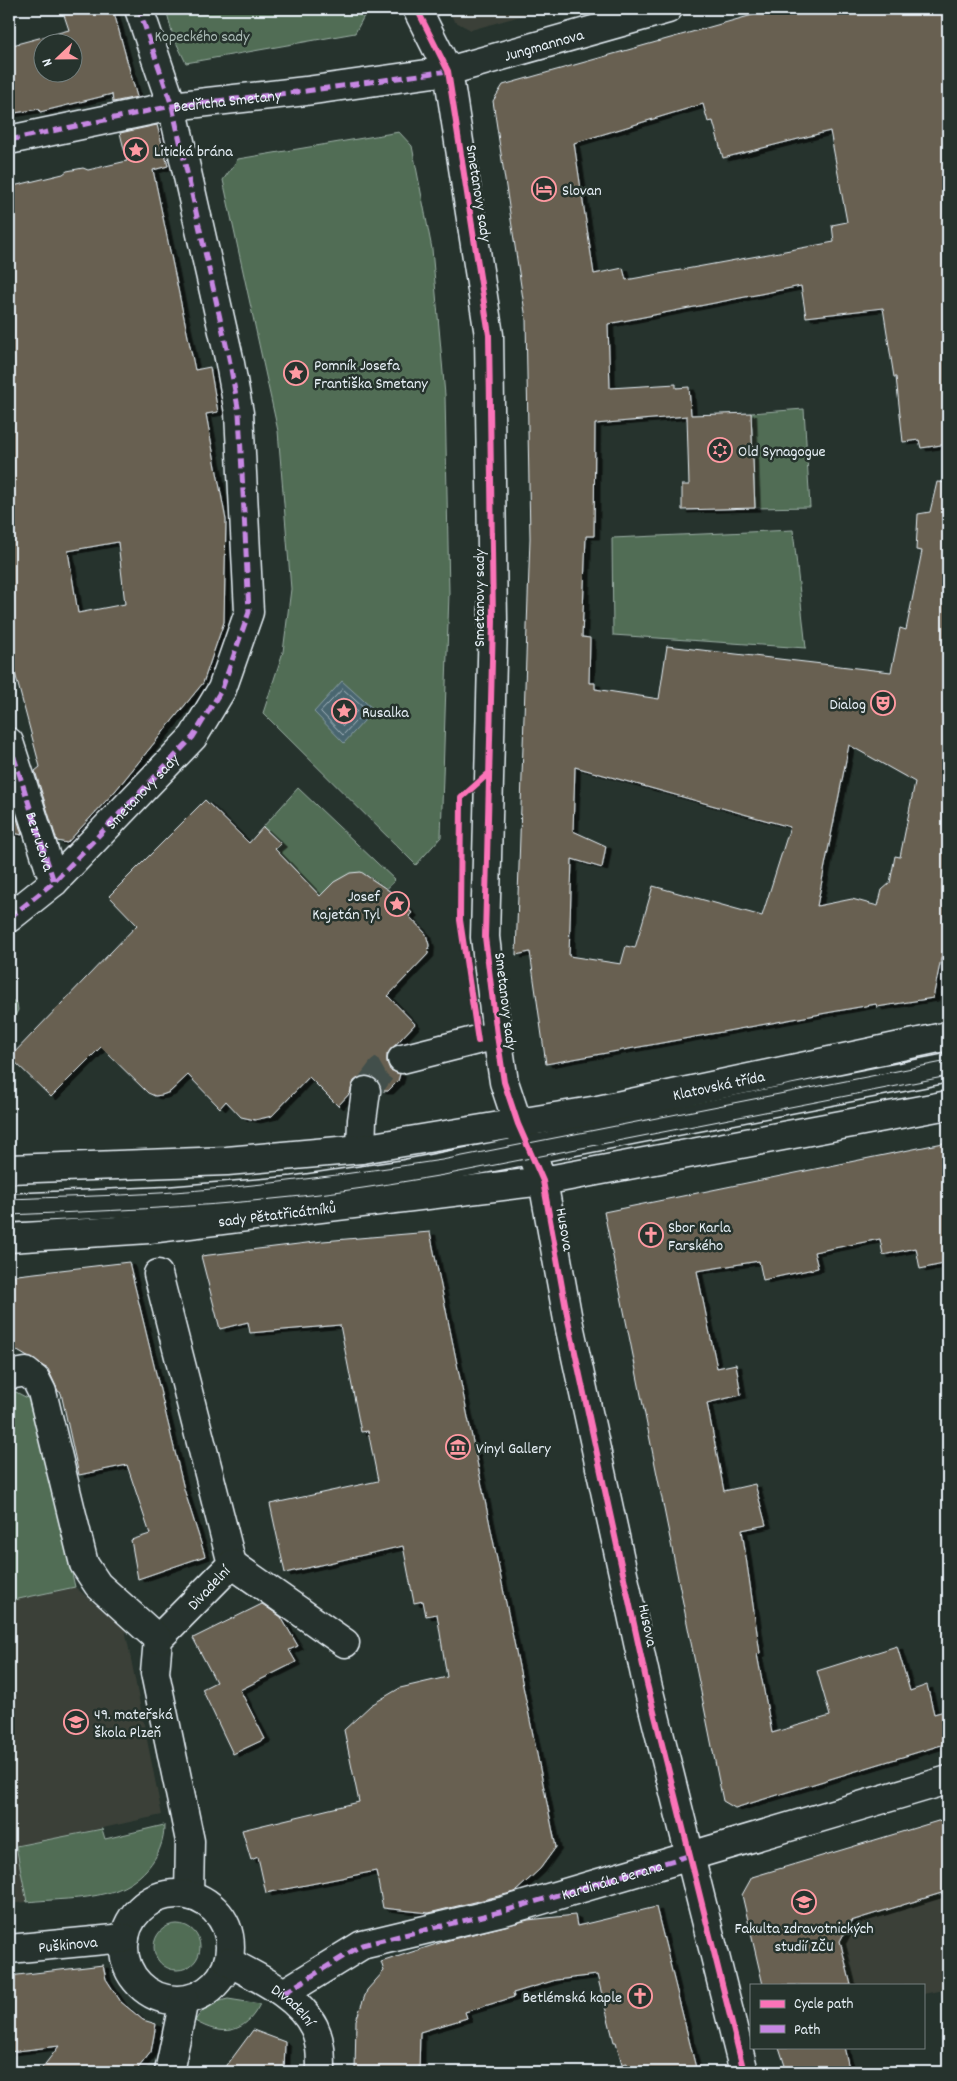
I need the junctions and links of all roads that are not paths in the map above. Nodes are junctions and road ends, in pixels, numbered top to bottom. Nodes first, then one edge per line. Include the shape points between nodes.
1 (139, 9) edge
2 (417, 9) edge
3 (668, 9) edge
4 (448, 71) junction
5 (172, 106) junction
6 (9, 140) edge
7 (12, 754) edge
8 (54, 882) junction
9 (9, 918) edge
10 (497, 1035) junction
11 (948, 1036) edge
12 (402, 1059) tunnel mouth
13 (948, 1068) edge
14 (366, 1091) tunnel mouth
15 (948, 1105) edge
16 (518, 1124) junction
17 (362, 1149) junction
18 (530, 1151) junction
19 (9, 1169) edge
20 (543, 1181) junction
21 (9, 1208) edge
22 (9, 1238) edge
23 (158, 1274) dead end
24 (9, 1375) edge
25 (232, 1564) junction
26 (158, 1639) junction
27 (345, 1643) dead end
28 (948, 1780) edge
29 (691, 1855) junction
30 (189, 1895) junction
31 (125, 1938) junction
32 (9, 1949) edge
33 (229, 1962) junction
34 (284, 1993) junction
35 (184, 2000) junction
36 (169, 2072) edge
37 (321, 2072) edge
38 (744, 2072) edge

1 - 5 street
2 - 4 street
3 - 4 street, Jungmannova
4 - 5 street, Bedřicha Smetany
4 - 10 street, Smetanovy sady via 489,335 493,621 485,936
5 - 6 street, Bedřicha Smetany
5 - 8 street, Smetanovy sady via 239,413 249,612 222,689 192,737
7 - 8 street, Bezručova
8 - 9 street
10 - 12 street
10 - 16 street, Smetanovy sady via 504,1082
11 - 16 street, Klatovská třída
13 - 18 street, Klatovská třída
14 - 17 street
15 - 20 street
16 - 17 street
16 - 18 street
17 - 19 street via 227,1161
18 - 20 street
18 - 21 street, sady Pětatřicátníků via 290,1191 168,1201
20 - 22 street, sady Pětatřicátníků via 149,1229
20 - 29 street, Husova via 568,1320 645,1675
23 - 25 street, Divadelní
24 - 26 street via 26,1372 36,1380 42,1392 84,1564 98,1585
25 - 26 street, Divadelní
25 - 27 street
26 - 30 street via 155,1673 190,1841
28 - 29 street, Kardinála Berana
29 - 34 street, Kardinála Berana via 504,1910 362,1945
29 - 38 street, Husova
30 - 31 street via 161,1896 144,1905 131,1920
30 - 33 street via 214,1909 226,1924 231,1942
31 - 32 street, Puškinova
31 - 35 street via 127,1965 136,1981 158,1997
33 - 34 street, Divadelní
33 - 35 street via 221,1978 209,1990
34 - 37 street, Divadelní via 314,2026
35 - 36 street

